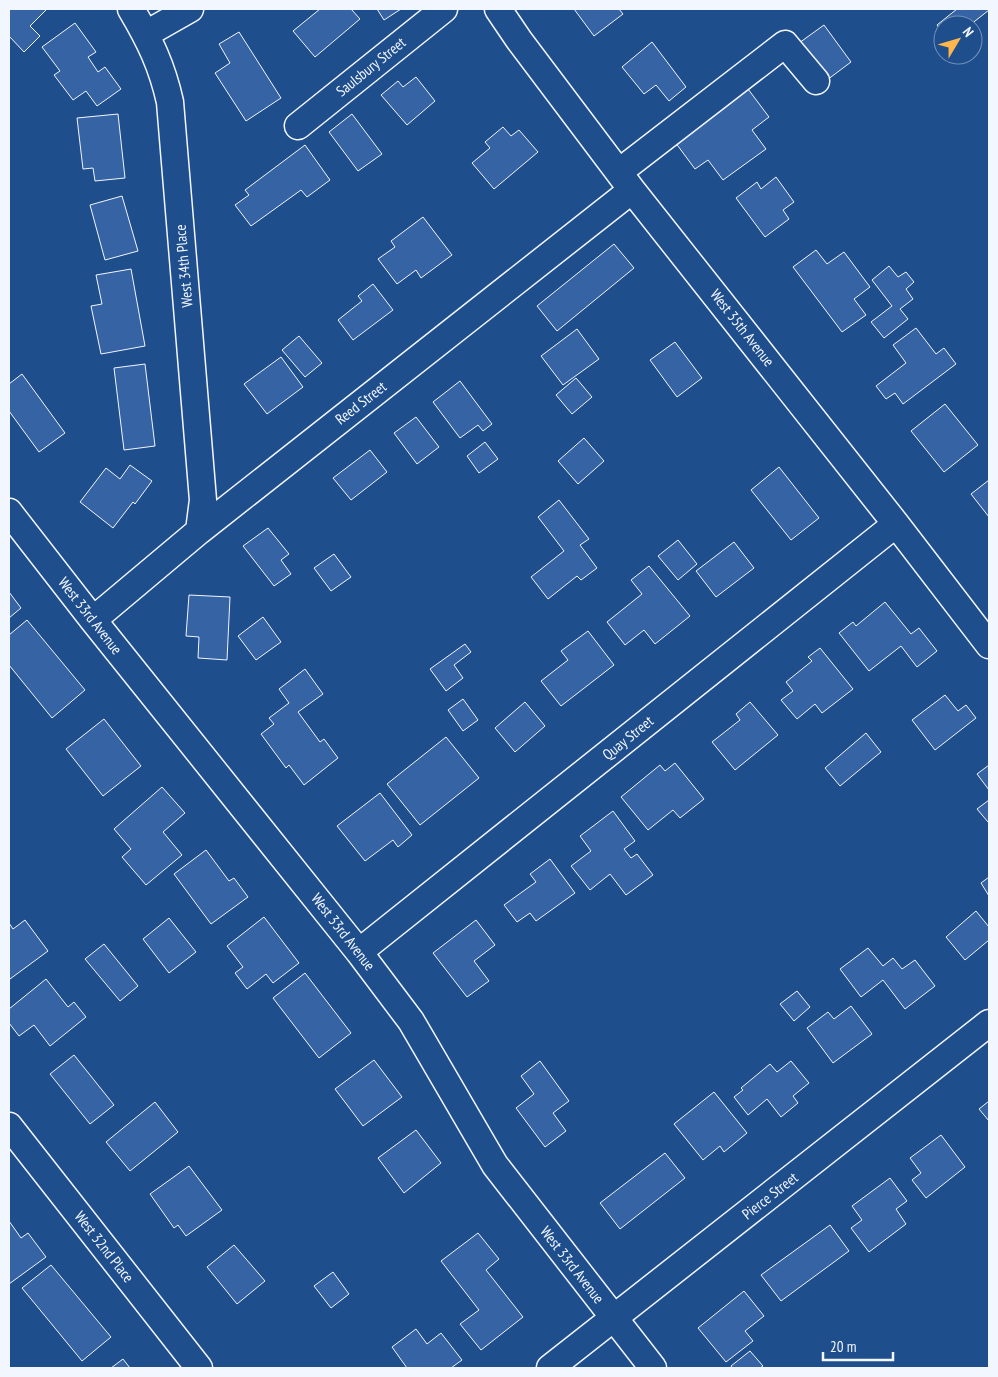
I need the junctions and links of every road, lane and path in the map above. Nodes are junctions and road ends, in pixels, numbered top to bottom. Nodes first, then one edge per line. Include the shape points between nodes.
1 (131, 9) edge
2 (190, 9) edge
3 (444, 9) edge
4 (498, 9) edge
5 (146, 34) junction
6 (816, 81) dead end
7 (298, 126) dead end
8 (626, 181) junction
9 (9, 512) edge
10 (896, 524) junction
11 (199, 531) junction
12 (93, 620) junction
13 (989, 643) edge
14 (359, 952) junction
15 (989, 1023) edge
16 (9, 1126) edge
17 (614, 1319) junction
18 (199, 1368) edge
19 (550, 1368) edge
20 (653, 1368) edge

1 - 5 street, West 34th Place
2 - 5 street
3 - 7 street, Saulsbury Street
4 - 8 street, West 35th Avenue
5 - 11 street, West 34th Place via 166,81 170,102 203,500
6 - 8 street, Reed Street via 785,44
8 - 10 street, West 35th Avenue
8 - 11 street, Reed Street
9 - 12 street, West 33rd Avenue
10 - 13 street, West 35th Avenue
10 - 14 street, Quay Street
11 - 12 street, Reed Street
12 - 14 street, West 33rd Avenue
14 - 17 street, West 33rd Avenue via 411,1021 495,1165
15 - 17 street, Pierce Street
16 - 18 street, West 32nd Place
17 - 19 street, Pierce Street
17 - 20 street, West 33rd Avenue

